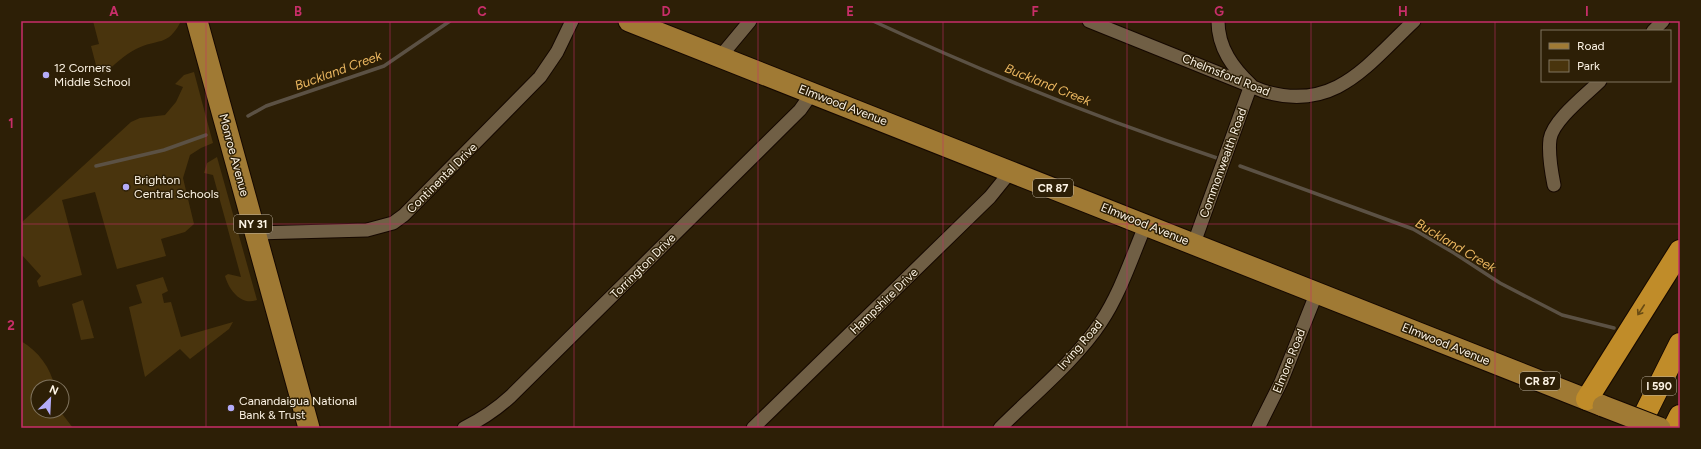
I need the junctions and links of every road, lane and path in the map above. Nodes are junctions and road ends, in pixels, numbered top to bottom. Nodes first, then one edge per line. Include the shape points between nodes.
1 (197, 21) edge
2 (572, 21) edge
3 (629, 21) edge
4 (750, 21) edge
5 (1089, 21) edge
6 (1218, 21) edge
7 (1414, 21) edge
8 (1663, 21) edge
9 (1654, 30) edge
10 (720, 56) junction
11 (1599, 82) edge
12 (1251, 85) junction
13 (812, 93) junction
14 (1011, 171) junction
15 (1554, 185) dead end
16 (1146, 224) junction
17 (256, 233) junction
18 (1194, 243) junction
19 (1680, 251) edge
20 (1317, 292) junction
21 (1680, 344) edge
22 (1595, 402) junction
23 (1680, 416) edge
24 (309, 428) edge
25 (464, 428) edge
26 (754, 428) edge
27 (1000, 428) edge
28 (1258, 428) edge
29 (1638, 428) edge
30 (1660, 428) edge
31 (1674, 428) edge

1 - 17 main road, Monroe Avenue / NY 31
2 - 17 street, Continental Drive via 557,52 540,77 414,206 393,223 354,231
3 - 10 main road, Elmwood Avenue / CR 87
4 - 10 street
5 - 12 street, Chelmsford Road
6 - 12 street via 1222,45 1227,56 1239,74
7 - 12 street, Chelmsford Road via 1346,83 1320,95 1299,98 1275,95
8 - 9 street
10 - 13 main road, Elmwood Avenue / CR 87
11 - 15 street via 1561,119 1550,137
12 - 18 street, Commonwealth Road
13 - 14 main road, Elmwood Avenue / CR 87
13 - 25 street, Torrington Drive via 800,110 511,396 487,415
14 - 16 main road, Elmwood Avenue / CR 87
14 - 26 street, Hampshire Drive via 990,197
16 - 18 main road, Elmwood Avenue / CR 87
16 - 27 street, Irving Road via 1117,293 1096,330
17 - 24 main road, Monroe Avenue / NY 31
18 - 20 main road, Elmwood Avenue / CR 87
19 -> 22 highway
20 - 22 main road, Elmwood Avenue / CR 87
20 - 28 street, Elmore Road via 1281,382
21 - 29 highway, I 590
22 - 30 main road, Elmwood Avenue / CR 87, bridge
23 - 31 highway

